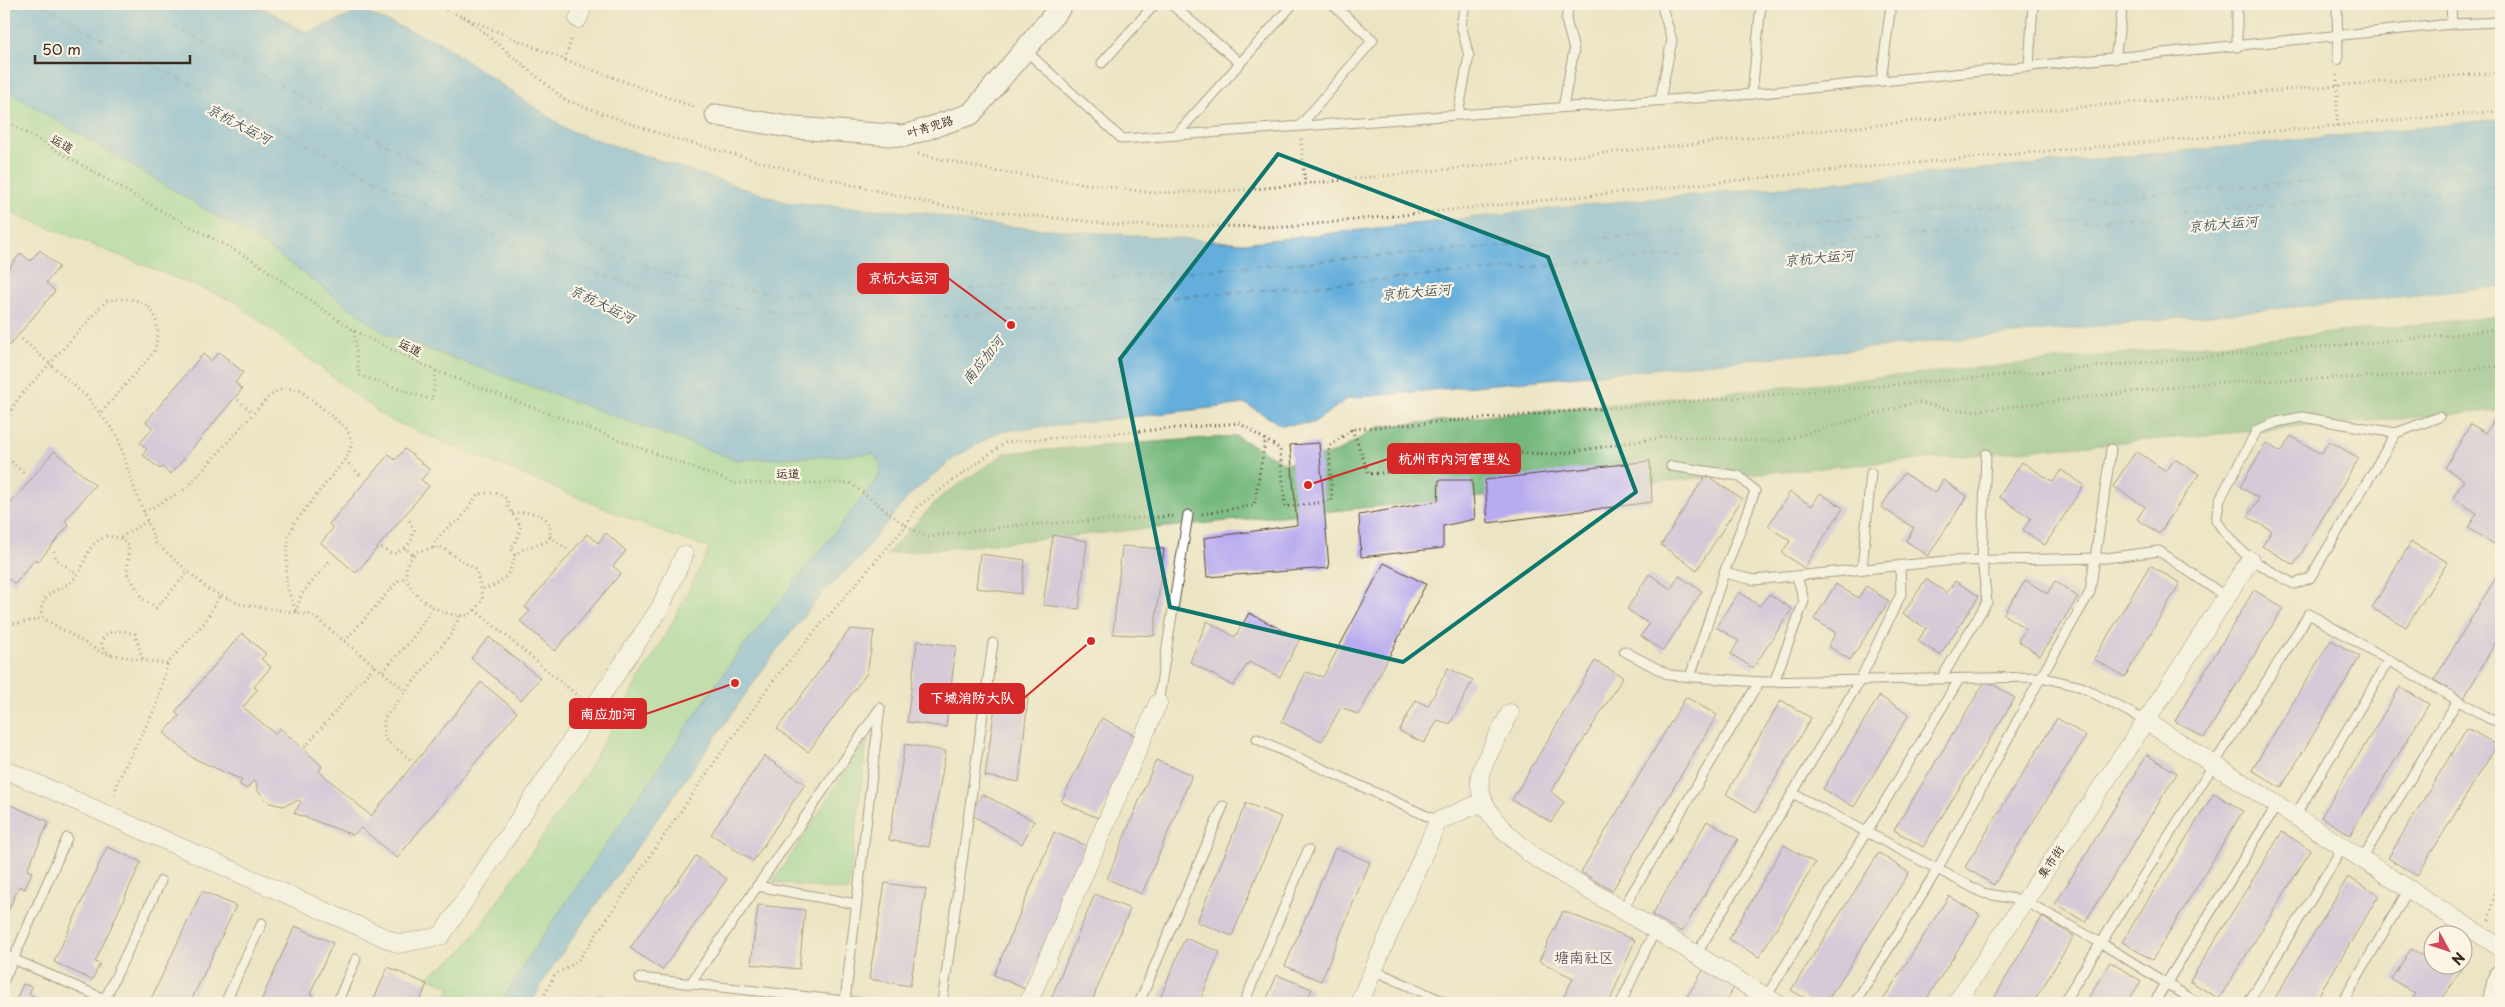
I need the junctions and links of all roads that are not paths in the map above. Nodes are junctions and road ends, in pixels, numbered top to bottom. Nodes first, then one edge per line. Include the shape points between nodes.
1 (1063, 4) edge
2 (1154, 4) edge
3 (1170, 4) edge
4 (1293, 4) edge
5 (1332, 4) edge
6 (1465, 4) edge
7 (1569, 4) edge
8 (1664, 4) edge
9 (1761, 4) edge
10 (1891, 4) edge
11 (2033, 4) edge
12 (2123, 4) edge
13 (2237, 4) edge
14 (2337, 4) edge
15 (2451, 4) edge
16 (2501, 22) edge
17 (2452, 24) junction
18 (2338, 37) junction
19 (2237, 47) junction
20 (1024, 50) junction
21 (2115, 58) junction
22 (2338, 60) dead end
23 (1102, 63) dead end
24 (1240, 63) junction
25 (2029, 67) junction
26 (1882, 81) junction
27 (1752, 94) junction
28 (1660, 100) junction
29 (1563, 107) junction
30 (1458, 114) junction
31 (716, 115) road end
32 (1300, 126) junction
33 (1176, 135) junction
34 (2438, 417) dead end
35 (2396, 433) junction
36 (2111, 449) dead end
37 (1986, 454) dead end
38 (1671, 466) dead end
39 (1872, 473) dead end
40 (1188, 515) road end
41 (684, 554) dead end
42 (2094, 559) junction
43 (1982, 560) junction
44 (2250, 560) junction
45 (1900, 566) junction
46 (1862, 569) junction
47 (1724, 573) junction
48 (1798, 576) junction
49 (2226, 597) junction
50 (994, 643) dead end
51 (1624, 651) dead end
52 (2390, 660) junction
53 (1690, 676) junction
54 (2041, 677) junction
55 (1960, 678) junction
56 (1941, 679) junction
57 (1860, 680) junction
58 (1759, 682) junction
59 (1774, 682) junction
60 (2458, 700) junction
61 (1158, 704) joint
62 (1510, 713) dead end
63 (2146, 721) junction
64 (2501, 722) edge
65 (1257, 739) dead end
66 (2214, 765) junction
67 (4, 769) edge
68 (1792, 793) junction
69 (1483, 802) junction
70 (2277, 805) junction
71 (1223, 806) dead end
72 (2295, 816) junction
73 (1438, 821) junction
74 (1867, 833) junction
75 (67, 838) dead end
76 (2344, 847) junction
77 (1308, 850) dead end
78 (2362, 859) junction
79 (1937, 870) junction
80 (161, 881) dead end
81 (757, 886) junction
82 (2409, 889) junction
83 (2025, 901) junction
84 (856, 904) junction
85 (1622, 910) junction
86 (262, 922) dead end
87 (1655, 930) junction
88 (2101, 943) junction
89 (2501, 948) edge
90 (4, 955) edge
91 (1696, 955) junction
92 (13, 959) junction
93 (356, 959) dead end
94 (1373, 970) junction
95 (2501, 977) edge
96 (640, 978) dead end
97 (4, 980) edge
98 (2166, 983) junction
99 (690, 984) junction
100 (104, 1001) edge
101 (844, 1001) junction
102 (1768, 1001) edge
103 (114, 1003) edge
104 (225, 1003) edge
105 (337, 1003) edge
106 (863, 1003) edge
107 (942, 1003) edge
108 (1028, 1003) edge
109 (1139, 1003) edge
110 (1244, 1003) edge
111 (1359, 1003) edge
112 (1447, 1003) edge
113 (1621, 1003) edge
114 (1855, 1003) edge
115 (1956, 1003) edge
116 (2063, 1003) edge
117 (2154, 1003) edge
118 (2198, 1003) edge
119 (2248, 1003) edge
120 (2342, 1003) edge
121 (2495, 1003) edge

1 - 20 street, 叶青兜路
2 - 23 lane
3 - 24 lane
4 - 24 lane
5 - 32 lane via 1374,40
6 - 30 lane via 1461,25 1469,56
7 - 29 lane via 1566,20 1574,50
8 - 28 lane via 1672,40
9 - 27 lane
10 - 26 lane
11 - 25 lane
12 - 21 lane
13 - 19 lane
14 - 18 lane
15 - 17 lane
16 - 17 lane
17 - 18 lane
18 - 19 lane
18 - 22 lane
19 - 21 lane
20 - 31 street, 叶青兜路 via 971,114 905,136 795,128
20 - 33 lane via 1122,139
21 - 25 lane
24 - 33 lane
25 - 26 lane
26 - 27 lane
27 - 28 lane
28 - 29 lane
29 - 30 lane
30 - 32 lane
32 - 33 lane
34 - 35 lane
35 - 44 lane via 2310,578 2294,584
35 - 44 lane via 2302,417 2256,430 2220,499 2216,520
36 - 42 lane
37 - 43 lane
38 - 47 lane via 1739,476 1755,491
39 - 46 lane
40 - 61 lane
41 - 67 street via 660,608 442,936 398,944
42 - 43 lane
42 - 49 lane via 2159,551
42 - 54 lane via 2090,592
43 - 45 lane
43 - 56 lane via 1987,602
44 - 49 street, 集市街
45 - 46 lane
45 - 57 lane via 1901,594
46 - 48 lane
47 - 48 lane via 1754,580
47 - 53 lane
48 - 59 lane via 1804,601
49 - 63 street, 集市街
50 - 107 lane
51 - 53 lane via 1669,675
52 - 60 lane
52 - 66 lane via 2310,614
52 - 72 lane
53 - 58 lane
54 - 55 lane
54 - 63 lane via 2082,687
54 - 79 lane
55 - 56 lane
55 - 74 lane
56 - 57 lane
57 - 59 lane
57 - 68 lane
58 - 59 lane
58 - 85 lane
60 - 64 lane
60 - 78 lane
61 - 108 street
62 - 69 street via 1480,775
63 - 66 street
63 - 83 street, 集市街
65 - 73 lane
66 - 70 street
66 - 88 lane
68 - 74 lane
68 - 91 lane
69 - 73 street
69 - 85 street via 1505,832 1533,856
70 - 72 street
70 - 98 lane
71 - 109 lane
72 - 76 street
73 - 94 street
74 - 79 lane
74 - 102 lane
75 - 92 lane
76 - 78 street
76 - 119 lane
77 - 110 lane
78 - 82 street
79 - 83 lane via 1983,893
79 - 114 lane
80 - 100 lane
81 - 84 lane
81 - 84 lane via 880,708
81 - 99 lane
82 - 89 street
82 - 120 lane
83 - 88 lane
83 - 115 street, 集市街
84 - 101 lane
85 - 87 street
86 - 104 lane
87 - 91 street
87 - 113 lane
88 - 98 lane
88 - 116 lane
90 - 92 lane
91 - 102 street
92 - 97 lane
92 - 100 lane
93 - 105 lane
94 - 111 street
94 - 112 lane
95 - 121 main road
96 - 99 lane
98 - 117 lane
98 - 118 lane
99 - 101 lane
100 - 103 lane
101 - 106 lane

